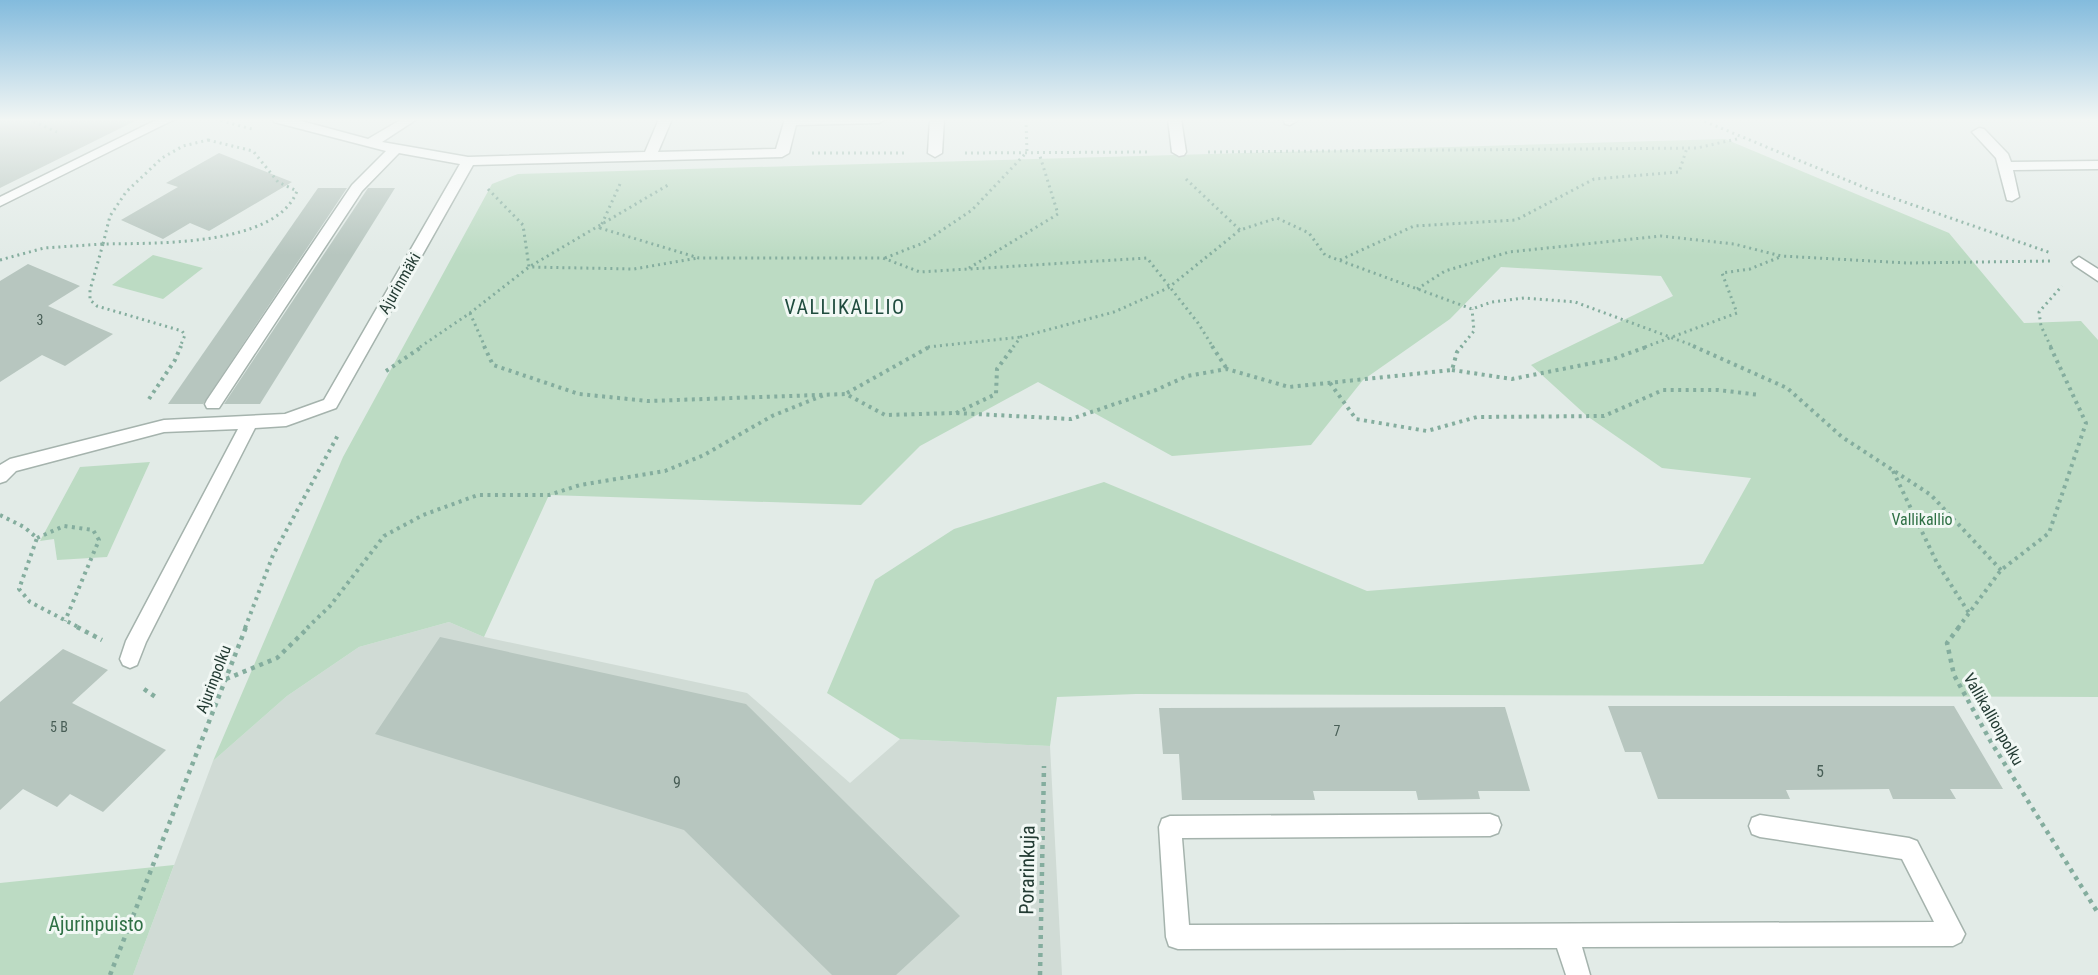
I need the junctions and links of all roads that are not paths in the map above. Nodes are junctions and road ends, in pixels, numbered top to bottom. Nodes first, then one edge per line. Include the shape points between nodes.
1 (76, 164) edge
2 (380, 164) edge
3 (466, 164) edge
4 (2098, 165) edge
5 (2006, 166) joint
6 (2012, 197) dead end
7 (0, 202) edge
8 (2098, 261) edge
9 (2098, 276) edge
10 (213, 404) dead end
11 (249, 423) junction
12 (0, 476) edge
13 (130, 659) road end
14 (1490, 825) dead end
15 (1760, 826) dead end
16 (1566, 936) junction
17 (1578, 975) edge

1 - 7 street
2 - 10 street via 357,188
3 - 11 street, Ajurinmäki via 330,404 286,420
4 - 5 street
5 - 6 street
8 - 9 street via 2079,262
11 - 12 street via 164,426 10,466
11 - 13 street
14 - 16 street via 1170,827 1178,937
15 - 16 street via 1909,849 1953,934
16 - 17 street

